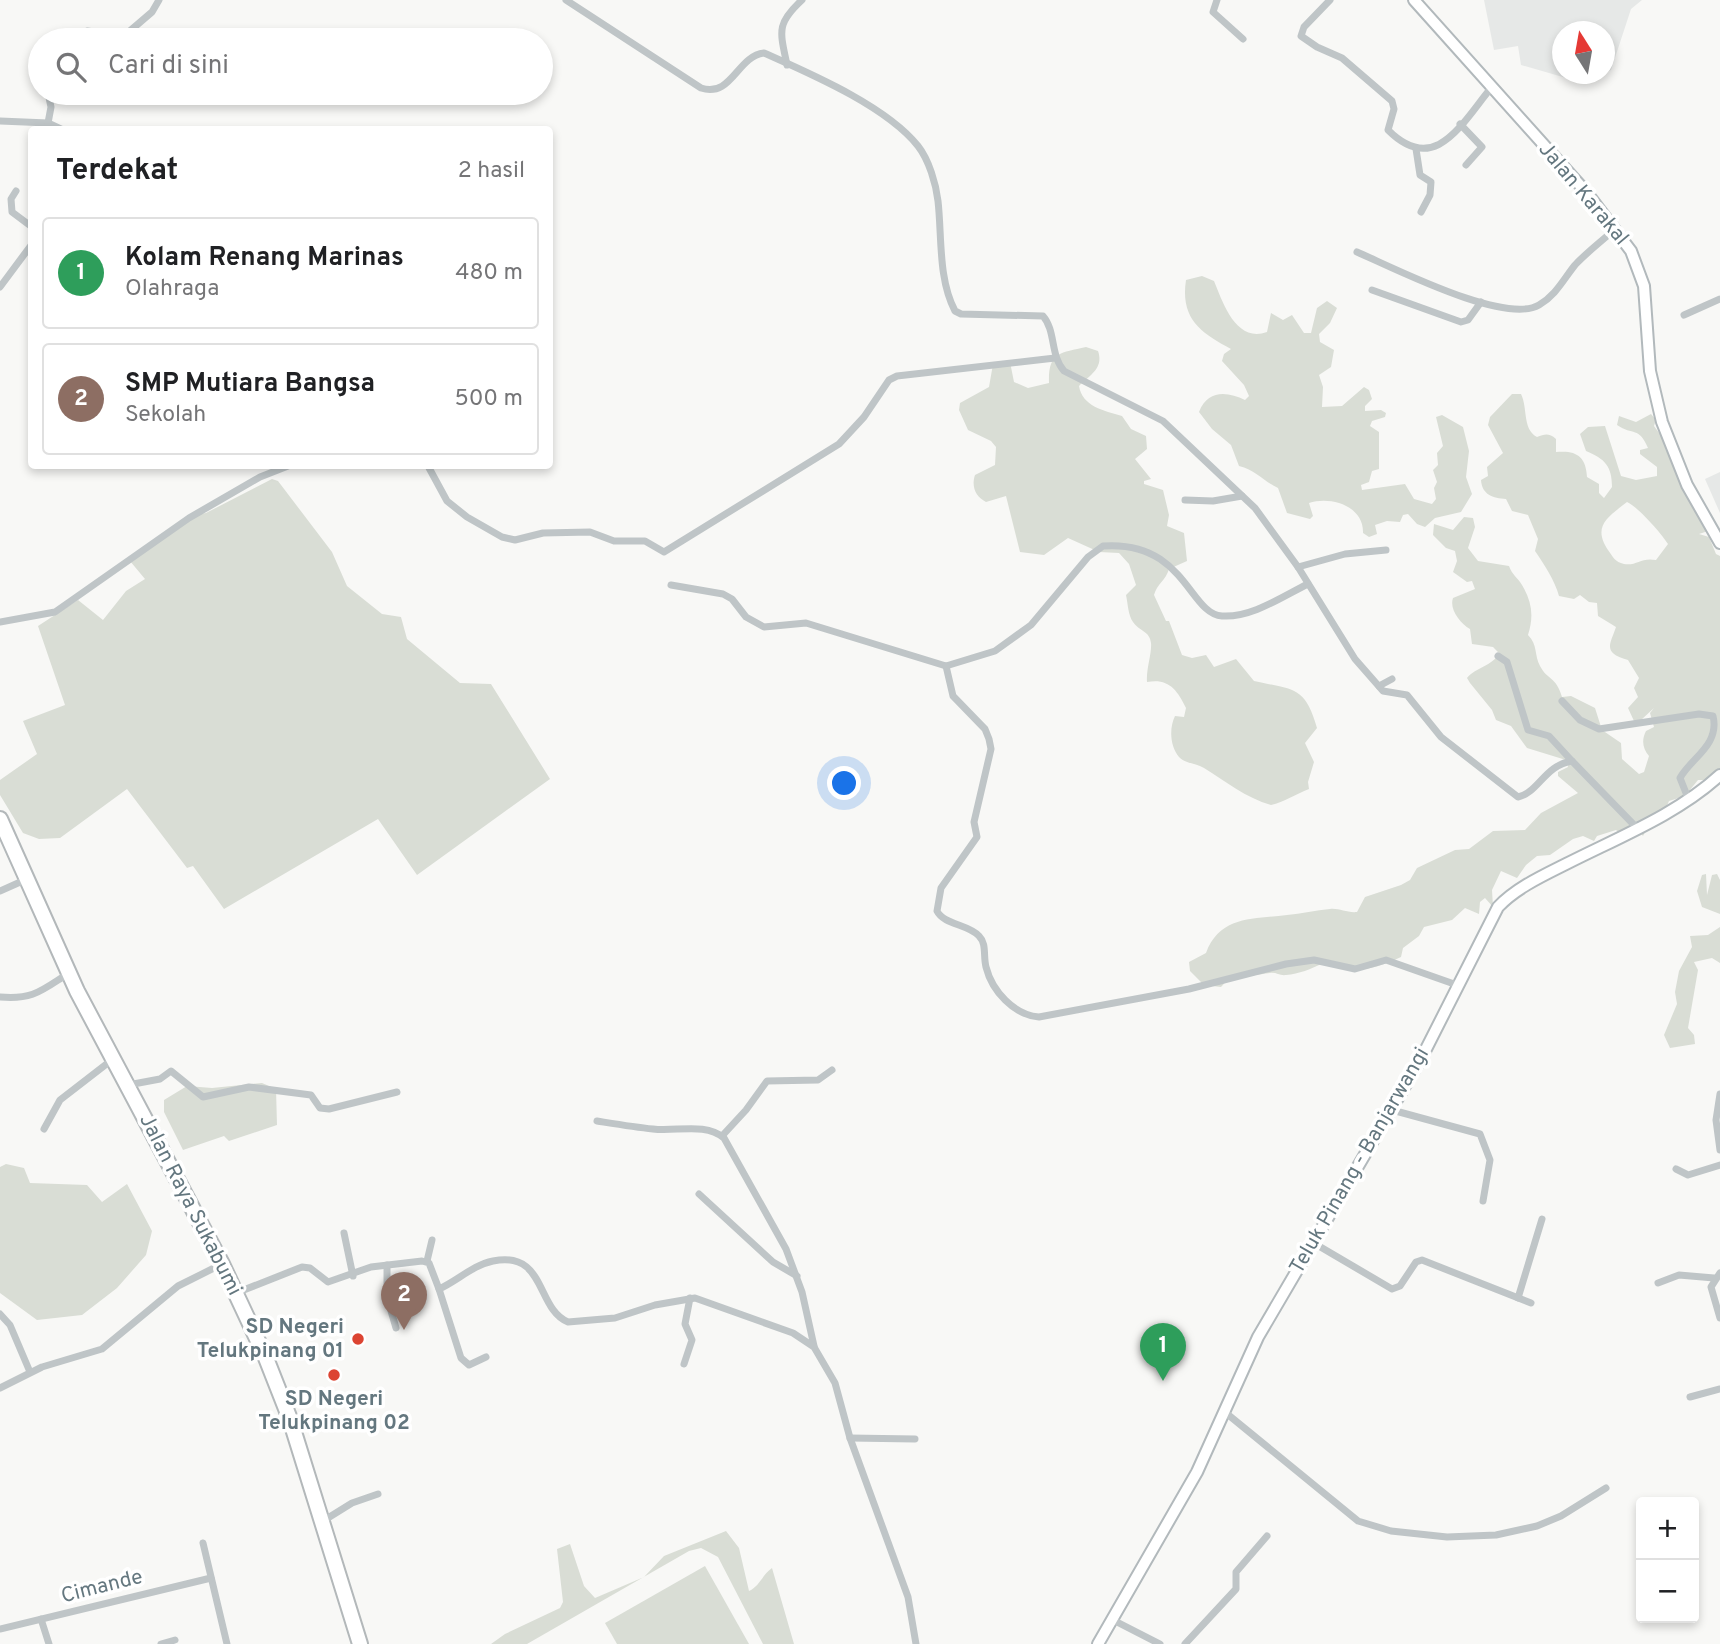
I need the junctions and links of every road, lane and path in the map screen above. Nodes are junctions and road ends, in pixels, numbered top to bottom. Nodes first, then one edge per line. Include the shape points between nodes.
1 (159, 0) edge
2 (566, 0) edge
3 (802, 0) edge
4 (1217, 0) edge
5 (1331, 0) edge
6 (1413, 0) edge
7 (134, 28) edge
8 (1243, 39) dead end
9 (788, 65) junction
10 (1491, 88) junction
11 (51, 105) edge
12 (0, 121) edge
13 (48, 123) junction
14 (1460, 124) junction
15 (54, 126) edge
16 (1416, 149) junction
17 (1466, 165) dead end
18 (16, 191) dead end
19 (1421, 212) dead end
20 (28, 224) edge
21 (1615, 229) junction
22 (28, 249) edge
23 (1357, 252) dead end
24 (0, 286) edge
25 (1372, 290) dead end
26 (1720, 299) edge
27 (1481, 302) junction
28 (1684, 315) dead end
29 (1055, 358) junction
30 (280, 469) edge
31 (430, 469) edge
32 (1242, 496) junction
33 (1185, 500) dead end
34 (1720, 543) edge
35 (1386, 550) dead end
36 (1298, 567) junction
37 (1308, 584) junction
38 (671, 585) dead end
39 (0, 622) edge
40 (1498, 656) dead end
41 (946, 666) junction
42 (1392, 679) dead end
43 (1379, 686) junction
44 (1562, 701) dead end
45 (1572, 761) junction
46 (1720, 775) edge
47 (1688, 798) junction
48 (0, 819) edge
49 (1637, 828) junction
50 (27, 879) junction
51 (0, 891) edge
52 (69, 973) junction
53 (1457, 985) junction
54 (0, 997) edge
55 (114, 1059) junction
56 (832, 1070) dead end
57 (128, 1085) junction
58 (397, 1092) dead end
59 (1720, 1094) edge
60 (1718, 1109) edge
61 (1392, 1110) junction
62 (597, 1121) dead end
63 (44, 1129) dead end
64 (722, 1136) junction
65 (1720, 1150) edge
66 (1720, 1165) edge
67 (1676, 1169) dead end
68 (699, 1194) dead end
69 (1483, 1201) dead end
70 (1542, 1219) dead end
71 (344, 1233) dead end
72 (432, 1240) dead end
73 (1312, 1241) junction
74 (427, 1261) junction
75 (222, 1264) junction
76 (387, 1265) junction
77 (1717, 1275) edge
78 (352, 1276) junction
79 (797, 1276) junction
80 (1658, 1283) dead end
81 (439, 1289) junction
82 (236, 1293) junction
83 (690, 1298) junction
84 (1518, 1298) junction
85 (1531, 1303) dead end
86 (0, 1314) edge
87 (1720, 1318) edge
88 (396, 1328) dead end
89 (814, 1347) junction
90 (486, 1357) dead end
91 (684, 1364) dead end
92 (30, 1372) junction
93 (0, 1388) edge
94 (1720, 1389) edge
95 (1690, 1396) dead end
96 (1226, 1413) junction
97 (850, 1438) junction
98 (915, 1439) dead end
99 (1606, 1488) dead end
100 (378, 1494) dead end
101 (323, 1521) junction
102 (1267, 1536) dead end
103 (203, 1543) dead end
104 (211, 1578) junction
105 (41, 1619) junction
106 (1113, 1620) junction
107 (0, 1629) edge
108 (176, 1640) dead end
109 (49, 1644) edge
110 (160, 1644) edge
111 (227, 1644) edge
112 (360, 1644) edge
113 (916, 1644) edge
114 (1098, 1644) edge
115 (1160, 1644) edge
116 (1185, 1644) edge

1 - 7 street
2 - 9 street via 674,74 706,90 730,82 754,55 764,53
3 - 9 street via 781,27
4 - 8 street via 1213,12
5 - 16 street via 1301,36 1342,58 1392,101 1388,130
6 - 10 main road, Jalan Karakal
9 - 29 street via 861,102 919,147 937,197 941,252 955,311 1043,316
10 - 14 street
10 - 21 main road, Jalan Karakal
11 - 13 street
12 - 13 street
13 - 15 street
14 - 16 street via 1432,149
14 - 17 street via 1482,147
16 - 19 street via 1420,175 1433,187
18 - 20 street via 12,212
21 - 27 street via 1577,263 1556,293 1536,307 1515,312
21 - 34 main road, Jalan Karakal via 1634,257 1644,286 1650,371 1662,422 1688,485
22 - 24 street
23 - 27 street
25 - 27 street via 1461,322 1468,320
26 - 28 street
29 - 31 street via 897,376 839,444 664,552 645,541 614,541 590,532 552,532 515,540 502,537 447,501
29 - 32 street via 1072,377 1163,421
30 - 39 street via 189,518 55,612
32 - 33 street
32 - 36 street
35 - 36 street via 1345,554
36 - 37 street
37 - 41 street via 1252,611 1218,616 1206,609 1161,557 1138,548 1103,546 1079,567 1031,625 995,651
37 - 43 street
38 - 41 street via 728,596 746,617 764,627 806,623
40 - 45 street via 1507,662 1528,730 1549,736
41 - 53 street via 953,696 985,729 991,750 974,821 977,837 941,888 937,911 981,938 993,985 1019,1012 1039,1017 1314,960 1355,969 1386,960
42 - 43 street
43 - 45 street via 1386,693 1407,695 1441,737 1518,797 1526,795 1554,767
44 - 47 street via 1580,720 1599,729 1699,714 1713,716 1719,726 1718,739 1680,778
45 - 49 street
46 - 47 main road, Teluk Pinang - Banjarwangi
47 - 49 main road, Teluk Pinang - Banjarwangi
48 - 50 highway, Jalan Raya Sukabumi
49 - 53 main road, Teluk Pinang - Banjarwangi via 1509,896 1491,917
50 - 51 street
50 - 52 highway, Jalan Raya Sukabumi
52 - 54 street via 35,995
52 - 55 highway, Jalan Raya Sukabumi
53 - 61 main road, Teluk Pinang - Banjarwangi
55 - 57 highway, Jalan Raya Sukabumi
55 - 63 street via 60,1100
56 - 64 street via 818,1080 767,1081
57 - 58 street via 160,1079 171,1072 203,1097 249,1087 310,1095 320,1108 329,1109
57 - 75 highway, Jalan Raya Sukabumi
59 - 60 street
60 - 65 street
61 - 69 street via 1480,1134 1490,1160
61 - 73 main road, Teluk Pinang - Banjarwangi
62 - 64 street via 654,1129 700,1129
64 - 79 street via 743,1167
66 - 67 street via 1688,1175
68 - 79 street via 773,1262
70 - 84 street
71 - 78 street
72 - 74 street
73 - 84 street via 1392,1289 1422,1260
73 - 96 main road, Teluk Pinang - Banjarwangi via 1258,1338
74 - 76 street
74 - 81 street
75 - 82 highway, Jalan Raya Sukabumi
75 - 92 street via 178,1286 102,1349
76 - 78 street
76 - 88 street via 387,1297
77 - 80 street via 1679,1275
77 - 87 street via 1711,1292
78 - 82 street via 326,1282 313,1269 302,1267
79 - 89 street
81 - 83 street via 483,1264 504,1260 533,1272 553,1308 568,1322 615,1318
81 - 90 street via 461,1358 470,1365
82 - 101 highway, Jalan Raya Sukabumi via 290,1419
83 - 89 street via 787,1331
83 - 91 street via 685,1324 692,1340
84 - 85 street
86 - 92 street via 10,1325
89 - 97 street via 835,1383
92 - 93 street
94 - 95 street
96 - 99 street via 1358,1521 1391,1531 1447,1537 1496,1535 1561,1516
96 - 106 main road, Teluk Pinang - Banjarwangi
97 - 98 street
97 - 113 street via 908,1597
100 - 101 street
101 - 112 highway, Jalan Raya Sukabumi
102 - 116 street via 1237,1572 1236,1589
103 - 104 street
104 - 105 street, Cimande
104 - 111 street
105 - 107 street, Cimande
105 - 109 street
106 - 114 main road, Teluk Pinang - Banjarwangi
106 - 115 street
108 - 110 street

